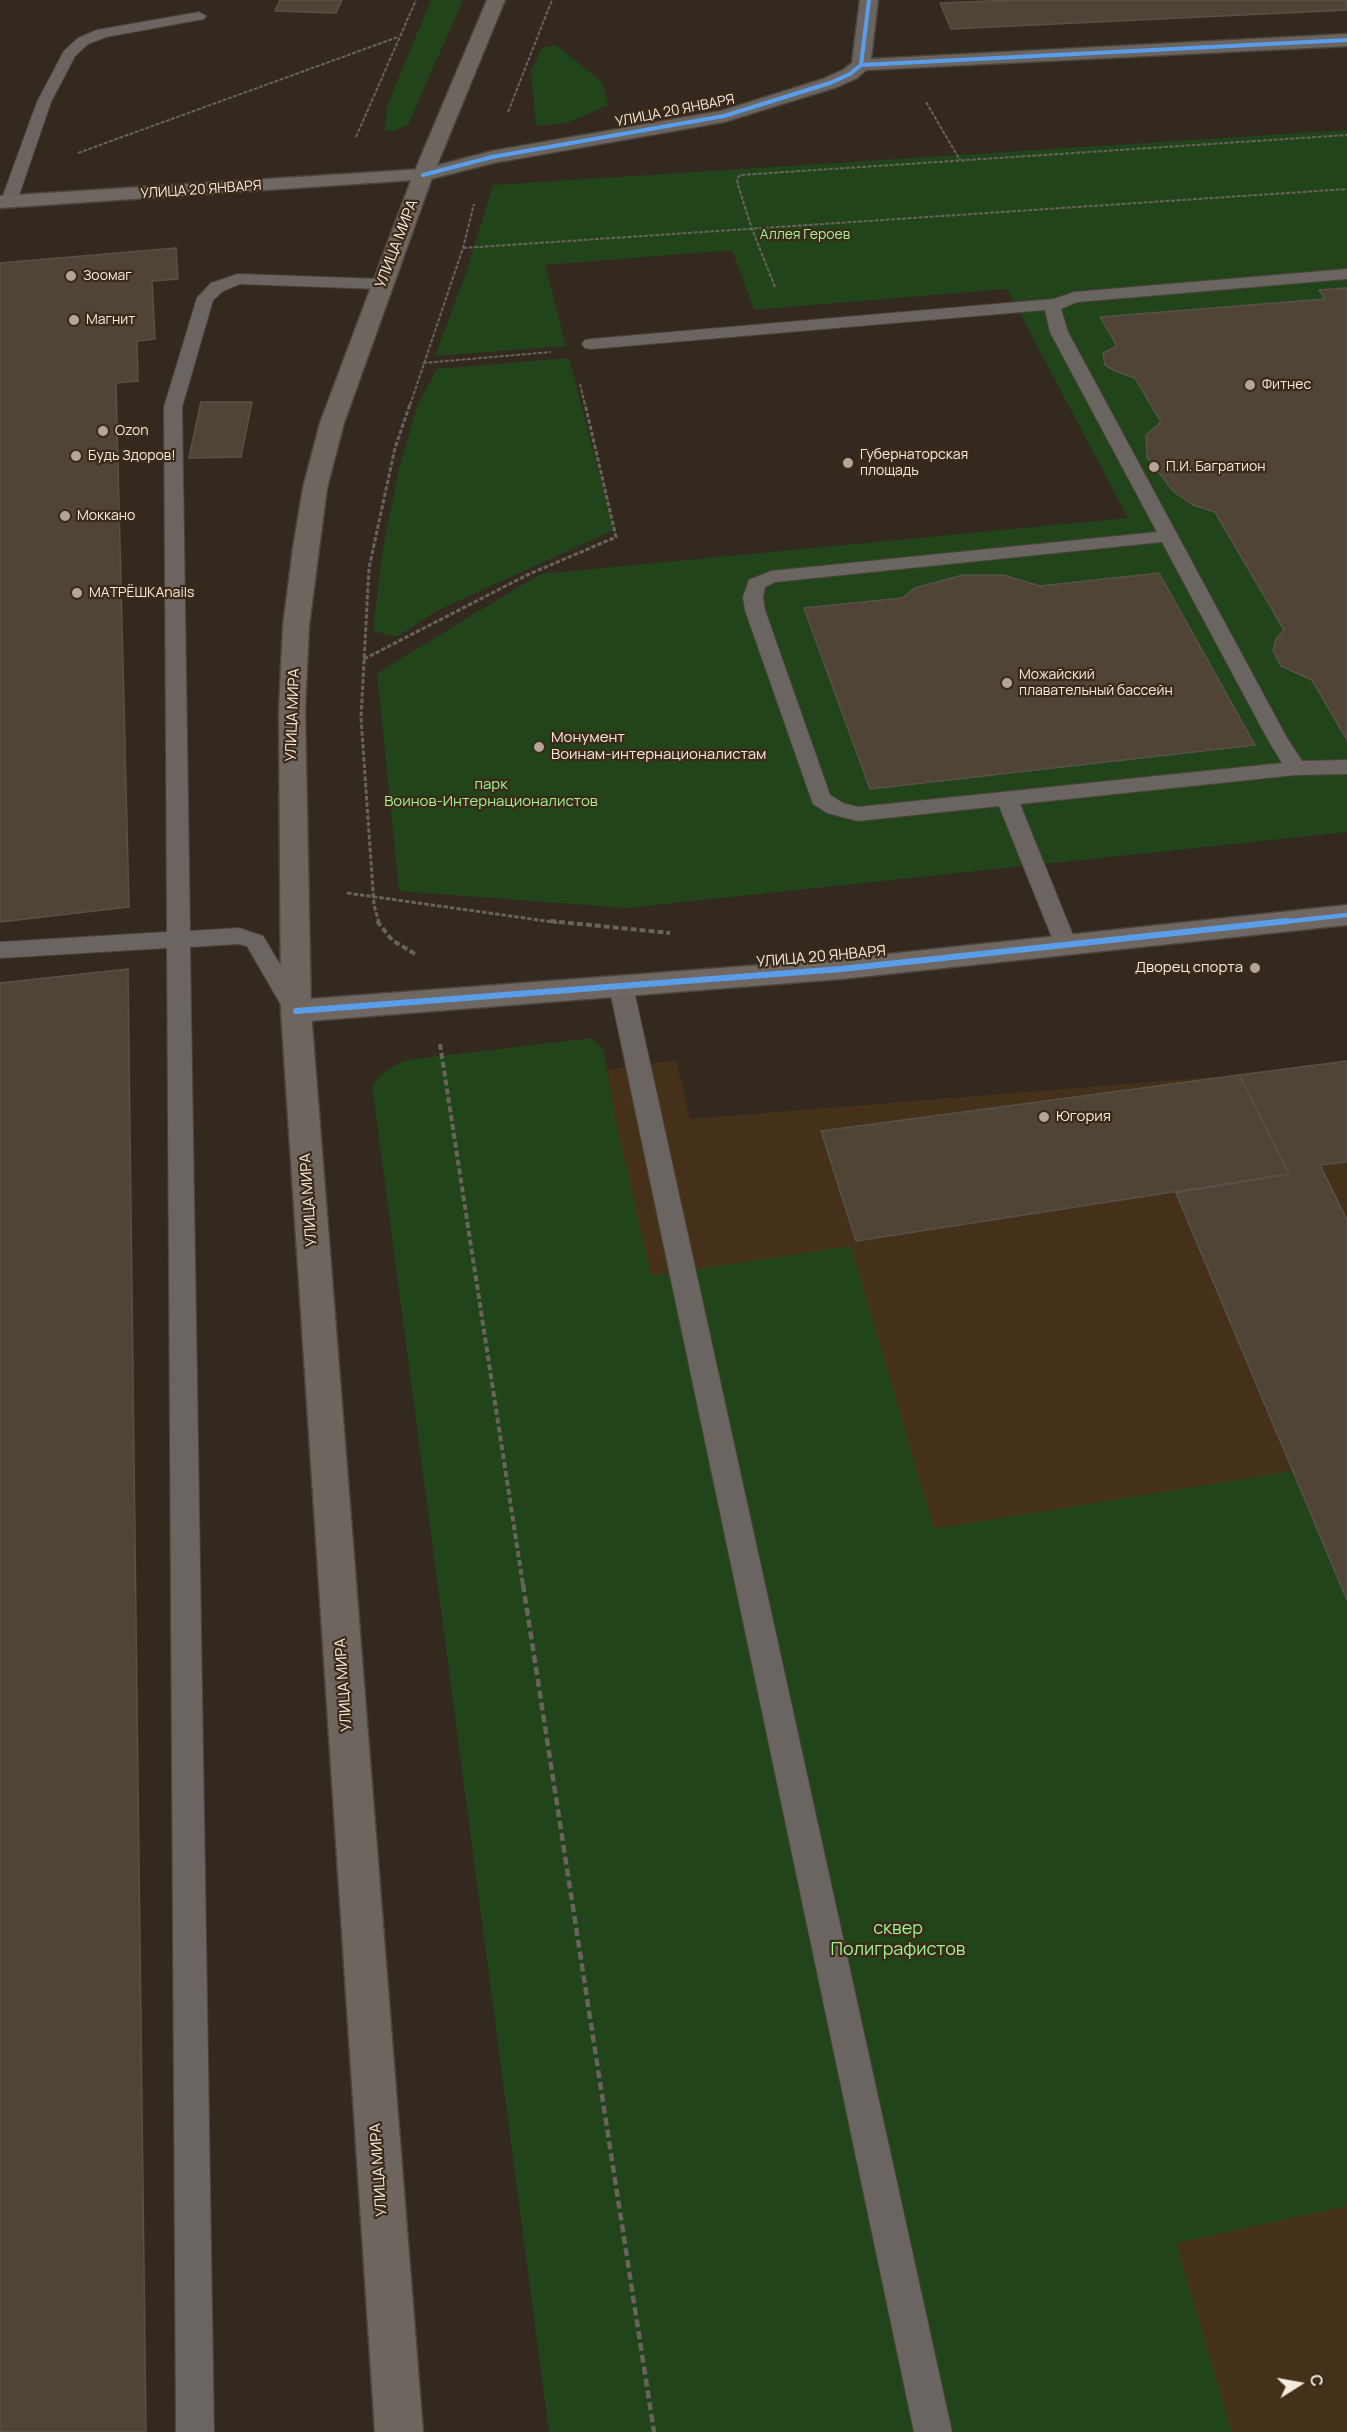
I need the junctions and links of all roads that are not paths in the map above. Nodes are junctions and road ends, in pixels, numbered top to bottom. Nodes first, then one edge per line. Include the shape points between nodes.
1 (496, 0) edge
2 (869, 0) edge
3 (199, 16) dead end
4 (1347, 40) edge
5 (861, 65) junction
6 (423, 175) junction
7 (5, 202) edge
8 (1347, 274) edge
9 (381, 284) junction
10 (1057, 304) junction
11 (591, 344) dead end
12 (1169, 536) junction
13 (1347, 767) edge
14 (1296, 768) junction
15 (1007, 798) junction
16 (1347, 915) edge
17 (179, 938) junction
18 (1066, 945) junction
19 (0, 950) edge
20 (621, 986) junction
21 (296, 1011) junction
22 (195, 2432) edge
23 (399, 2432) edge
24 (933, 2432) edge

1 - 6 main road, УЛИЦА МИРА
2 - 5 street
3 - 7 lane via 102,33 83,41 69,54 44,102
4 - 5 street
5 - 6 street, УЛИЦА 20 ЯНВАРЯ via 821,86 724,116 492,157
6 - 7 street, УЛИЦА 20 ЯНВАРЯ
6 - 9 main road, УЛИЦА МИРА
8 - 10 lane via 1074,297
9 - 17 lane via 238,279 205,298 173,406
9 - 21 main road, УЛИЦА МИРА via 332,423 315,488 296,626 292,710
10 - 11 lane
10 - 12 lane via 1053,315 1059,332
12 - 14 lane
12 - 15 lane via 771,577 756,584 755,610 821,799 835,808 858,814
13 - 14 lane
14 - 15 lane
15 - 18 lane
16 - 18 street, УЛИЦА 20 ЯНВАРЯ
17 - 19 lane
17 - 21 lane via 239,936 255,941
17 - 22 lane
18 - 20 street, УЛИЦА 20 ЯНВАРЯ via 841,969
20 - 21 street, УЛИЦА 20 ЯНВАРЯ
20 - 24 lane
21 - 23 main road, УЛИЦА МИРА

